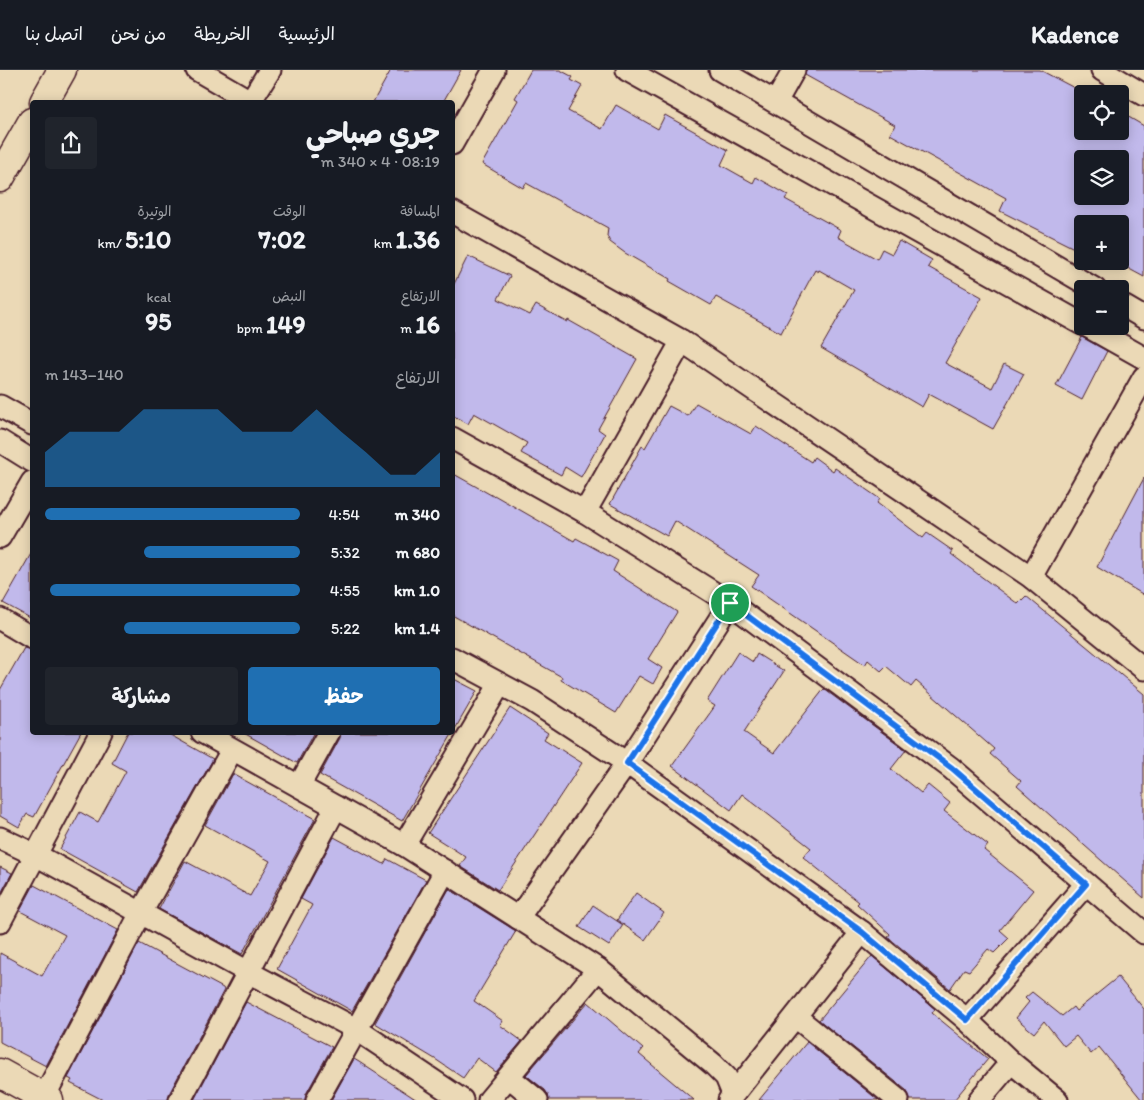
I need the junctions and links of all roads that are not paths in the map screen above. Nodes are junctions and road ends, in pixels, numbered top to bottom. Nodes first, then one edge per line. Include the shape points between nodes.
1 (62, 70) edge
2 (197, 70) edge
3 (270, 70) edge
4 (494, 70) edge
5 (627, 70) edge
6 (720, 70) edge
7 (794, 70) edge
8 (1102, 70) edge
9 (1144, 95) edge
10 (45, 100) edge
11 (248, 100) edge
12 (252, 100) edge
13 (776, 102) junction
14 (30, 126) edge
15 (455, 139) edge
16 (0, 178) edge
17 (455, 214) edge
18 (1080, 280) edge
19 (1129, 309) edge
20 (1144, 318) edge
21 (1074, 320) edge
22 (1103, 335) edge
23 (682, 340) junction
24 (1144, 358) edge
25 (1144, 377) edge
26 (0, 406) edge
27 (30, 423) edge
28 (455, 440) edge
29 (0, 441) edge
30 (30, 460) edge
31 (30, 485) edge
32 (585, 512) junction
33 (0, 537) edge
34 (1032, 577) junction
35 (730, 603) junction
36 (0, 619) edge
37 (30, 637) edge
38 (455, 660) edge
39 (1144, 669) edge
40 (500, 684) junction
41 (99, 735) edge
42 (207, 735) edge
43 (327, 735) edge
44 (232, 750) junction
45 (627, 763) junction
46 (298, 786) junction
47 (336, 807) junction
48 (0, 838) edge
49 (404, 845) junction
50 (36, 855) junction
51 (445, 870) junction
52 (1086, 884) junction
53 (141, 913) junction
54 (518, 918) junction
55 (0, 922) edge
56 (862, 932) junction
57 (1144, 933) edge
58 (598, 969) junction
59 (248, 972) junction
60 (796, 1016) junction
61 (967, 1020) junction
62 (356, 1029) junction
63 (1011, 1062) junction
64 (0, 1073) edge
65 (509, 1077) junction
66 (731, 1097) edge
67 (46, 1098) edge
68 (180, 1100) edge
69 (317, 1100) edge
70 (462, 1100) edge
71 (489, 1100) edge
72 (537, 1100) edge
73 (898, 1100) edge
74 (979, 1100) edge
75 (1057, 1100) edge

1 - 10 street
2 - 11 street
3 - 12 street
4 - 15 street
5 - 21 street
6 - 13 street
7 - 13 street
8 - 9 street
13 - 18 street
14 - 16 street
17 - 23 street
19 - 20 street
22 - 24 street
23 - 32 street
23 - 34 street
25 - 34 street
26 - 27 street
28 - 32 street
29 - 30 street
31 - 33 street
32 - 35 street
34 - 39 street
35 - 45 street
35 - 52 street via 952,768
36 - 37 street
38 - 40 street
40 - 45 street
40 - 49 street
41 - 50 street
42 - 44 street
43 - 46 street
44 - 46 street
44 - 53 street
45 - 54 street
45 - 56 street
46 - 47 street
47 - 49 street
47 - 59 street
48 - 50 street
49 - 51 street
50 - 53 street
50 - 55 street
51 - 54 street
51 - 62 street
52 - 57 street
52 - 61 street
53 - 59 street
53 - 67 street
54 - 58 street
56 - 60 street
56 - 61 street
58 - 65 street
58 - 66 street via 713,1064 726,1078
59 - 62 street
59 - 68 street
60 - 66 street
60 - 73 street
61 - 63 street
62 - 69 street
62 - 70 street
63 - 74 street
63 - 75 street
64 - 67 street
65 - 71 street
65 - 72 street

